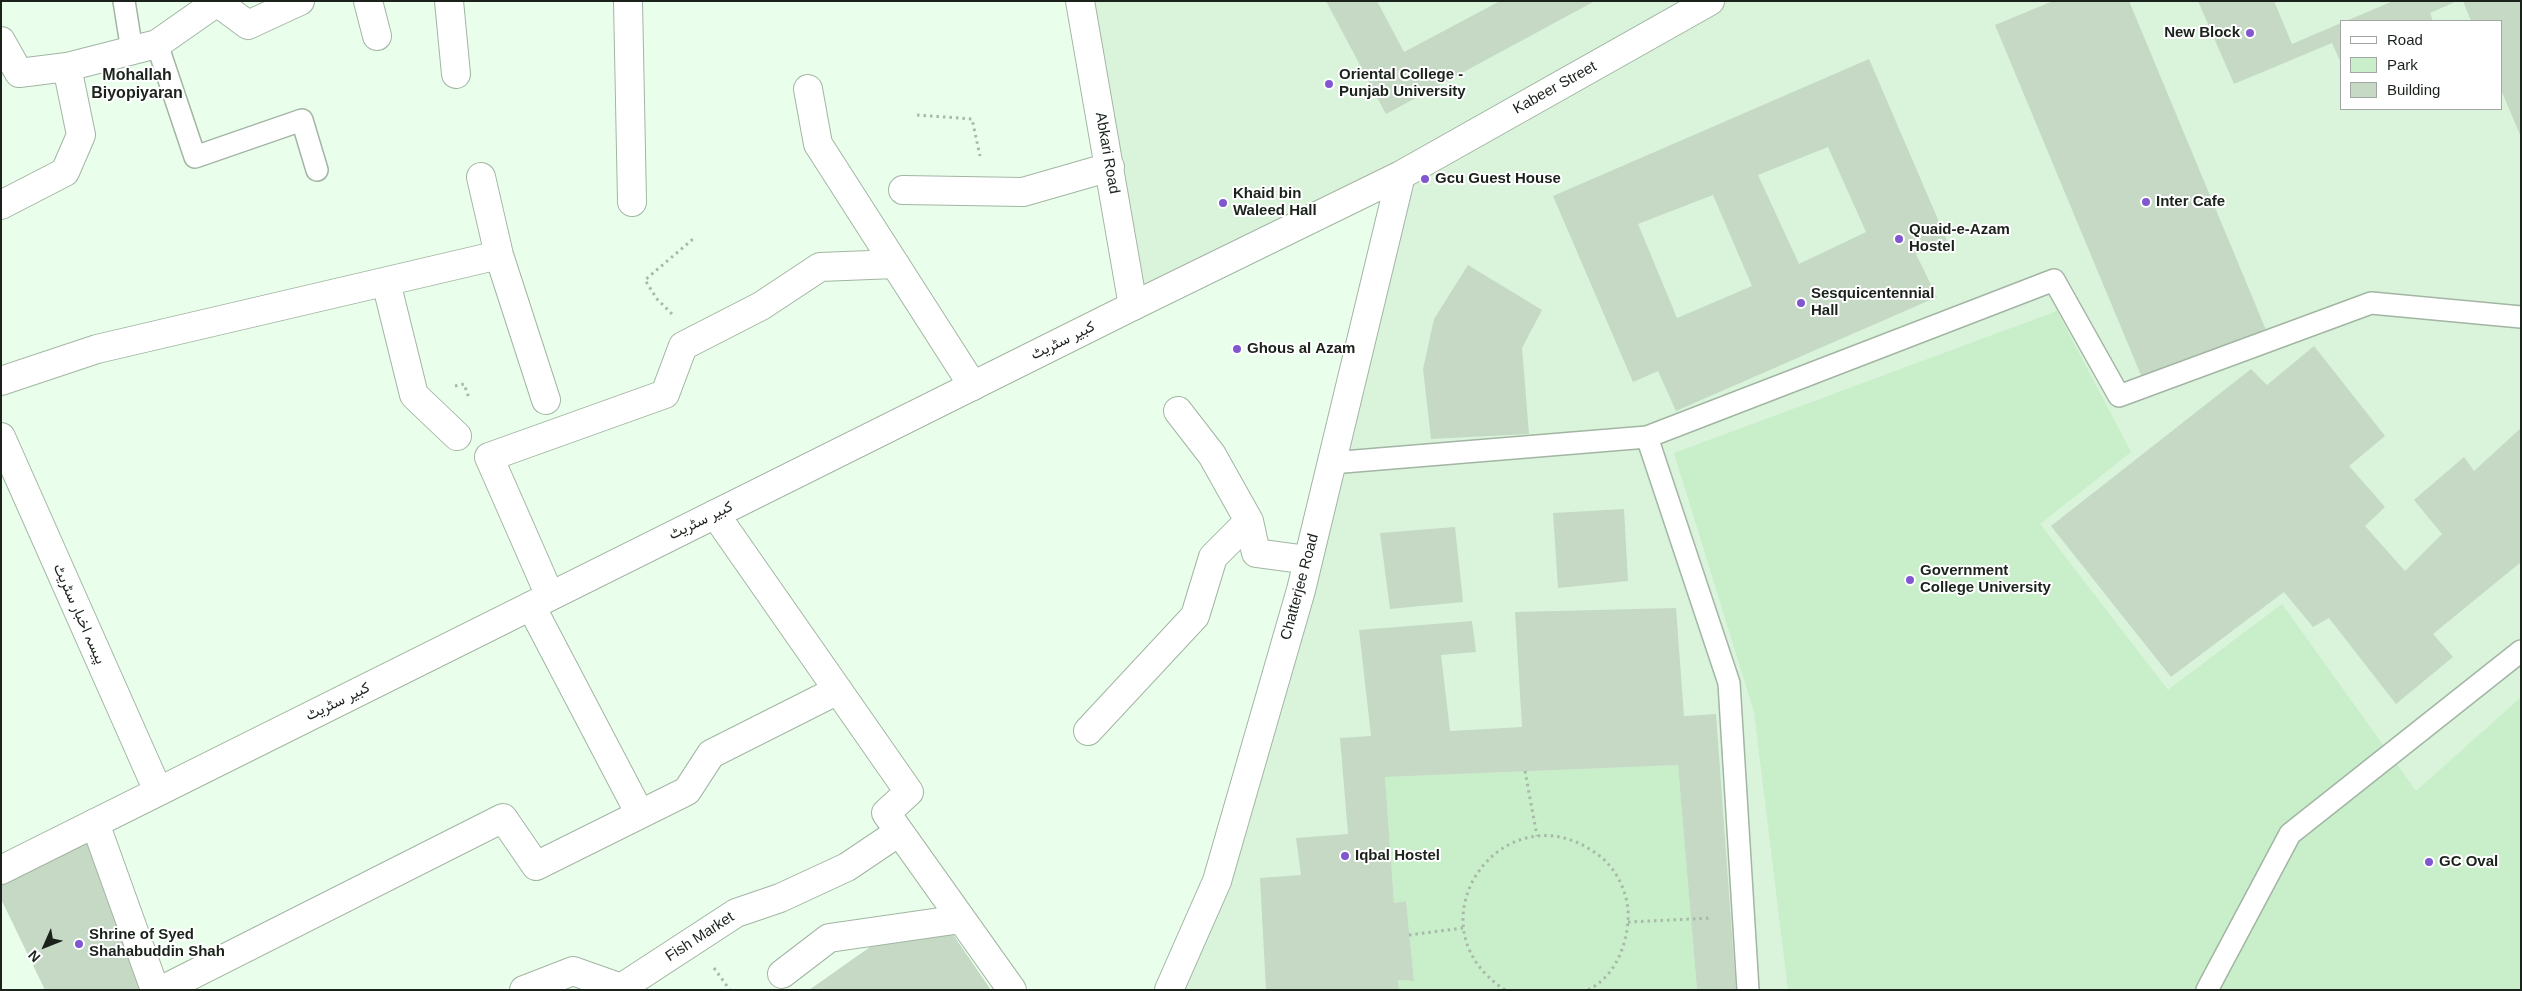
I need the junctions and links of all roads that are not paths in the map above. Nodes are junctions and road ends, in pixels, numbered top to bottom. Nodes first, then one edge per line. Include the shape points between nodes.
1 (124, 1) edge
2 (300, 1) edge
3 (368, 1) edge
4 (449, 1) edge
5 (628, 1) edge
6 (1080, 1) edge
7 (1710, 1) edge
8 (377, 36) dead end
9 (1, 41) edge
10 (144, 48) junction
11 (67, 68) junction
12 (456, 74) dead end
13 (808, 89) dead end
14 (1110, 168) junction
15 (317, 170) dead end
16 (1401, 175) junction
17 (481, 177) dead end
18 (903, 190) dead end
19 (632, 202) dead end
20 (1, 204) edge
21 (499, 255) junction
22 (895, 264) junction
23 (386, 282) junction
24 (1133, 306) junction
25 (2521, 317) edge
26 (1, 381) edge
27 (973, 386) junction
28 (546, 400) dead end
29 (1178, 411) dead end
30 (457, 436) dead end
31 (1, 437) edge
32 (1647, 437) junction
33 (1331, 463) junction
34 (715, 514) junction
35 (1249, 521) junction
36 (1308, 560) junction
37 (541, 601) junction
38 (2521, 651) edge
39 (838, 690) junction
40 (1088, 731) dead end
41 (158, 791) junction
42 (640, 814) junction
43 (95, 823) junction
44 (899, 832) junction
45 (1, 870) edge
46 (961, 919) junction
47 (782, 974) dead end
48 (155, 990) edge
49 (162, 990) edge
50 (524, 990) edge
51 (1012, 990) edge
52 (1169, 990) edge
53 (1748, 990) edge
54 (2207, 990) edge

1 - 10 lane
2 - 10 street via 248,25 217,2
3 - 8 street
4 - 12 street
5 - 19 street
6 - 14 street, Abkari Road
7 - 16 street, Kabeer Street
9 - 11 street via 19,73
10 - 11 street
10 - 15 lane via 195,157 302,120
11 - 20 street via 81,135 65,172
13 - 22 street via 818,144
14 - 18 street via 1023,192
14 - 24 street, Abkari Road
16 - 24 street, کبیر سٹریٹ
16 - 33 street, Chatterjee Road
17 - 21 street
21 - 23 street
21 - 28 street
22 - 27 street
22 - 37 street via 820,267 761,306 683,346 665,394 489,457
23 - 26 street via 97,349
23 - 30 street via 414,395
24 - 27 street, کبیر سٹریٹ
25 - 32 lane via 2371,303 2120,396 2054,280
27 - 34 street, کبیر سٹریٹ
29 - 35 street via 1212,455
31 - 41 street, پیسہ اخبار سٹریٹ
32 - 33 lane
32 - 53 lane via 1729,682
33 - 36 street, Chatterjee Road
34 - 37 street, کبیر سٹریٹ
34 - 39 street
35 - 36 street via 1256,553
35 - 40 street via 1213,557 1195,616
36 - 52 street, Chatterjee Road via 1217,881
37 - 41 street, کبیر سٹریٹ
37 - 42 street
38 - 54 lane via 2290,834
39 - 42 street via 711,754 687,791
39 - 44 street via 909,792 886,813
41 - 43 street, کبیر سٹریٹ
42 - 49 street via 536,866 503,818
43 - 45 street, کبیر سٹریٹ
43 - 48 street
44 - 46 street
44 - 50 street, Fish Market via 847,867 780,898 736,913 622,988 573,971
46 - 47 street via 829,938
46 - 51 street

